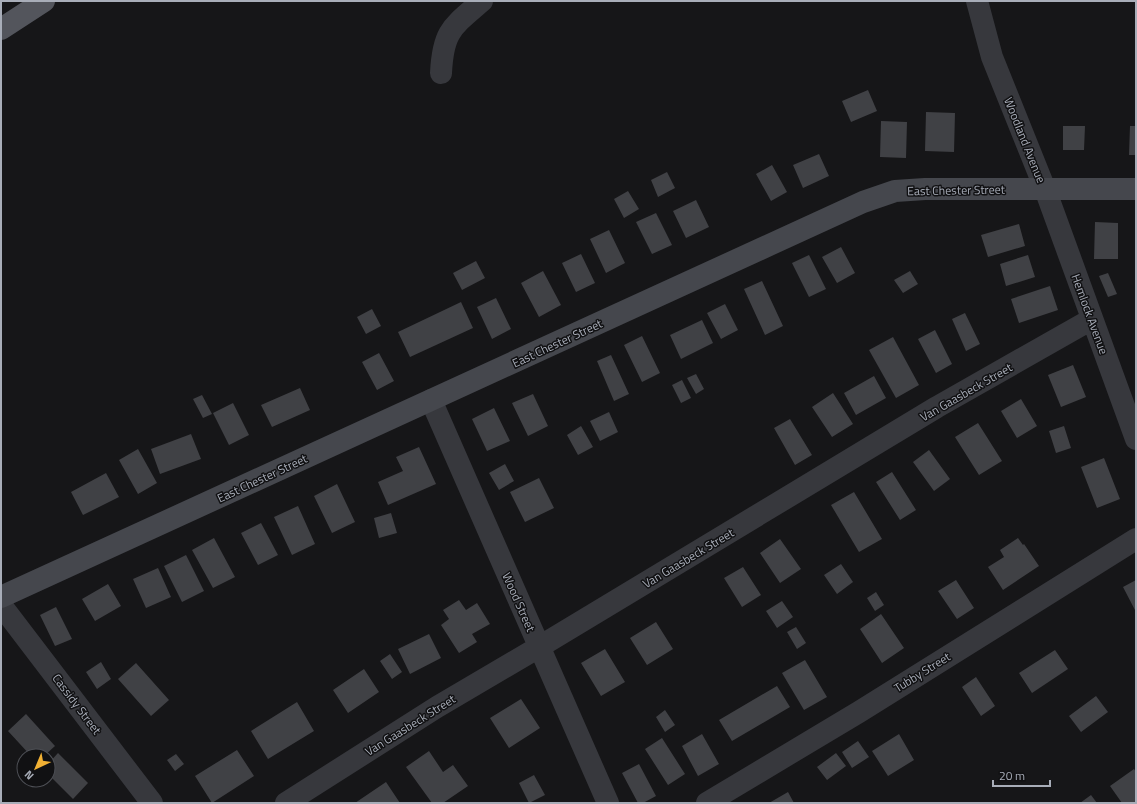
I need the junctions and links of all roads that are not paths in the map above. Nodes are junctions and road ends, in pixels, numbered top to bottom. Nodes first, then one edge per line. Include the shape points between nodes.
1 (44, 1) edge
2 (482, 1) edge
3 (977, 1) edge
4 (1, 29) edge
5 (441, 73) dead end
6 (1045, 189) junction
7 (1136, 189) edge
8 (1092, 319) junction
9 (431, 400) junction
10 (1136, 439) edge
11 (1136, 539) edge
12 (1, 597) edge
13 (1, 605) edge
14 (540, 647) junction
15 (152, 803) edge
16 (286, 803) edge
17 (608, 803) edge
18 (707, 803) edge

1 - 4 main road
2 - 5 street via 452,28 447,36
3 - 6 street, Woodland Avenue via 992,57
6 - 7 main road, East Chester Street
6 - 8 street, Hemlock Avenue
6 - 9 main road, East Chester Street via 895,191 863,202
8 - 10 street, Hemlock Avenue
8 - 14 street, Van Gaasbeck Street via 938,407
9 - 12 main road, East Chester Street
9 - 14 street, Wood Street
11 - 18 street, Tubby Street via 859,712
13 - 15 street, Cassidy Street
14 - 16 street, Van Gaasbeck Street via 437,707
14 - 17 street, Wood Street

